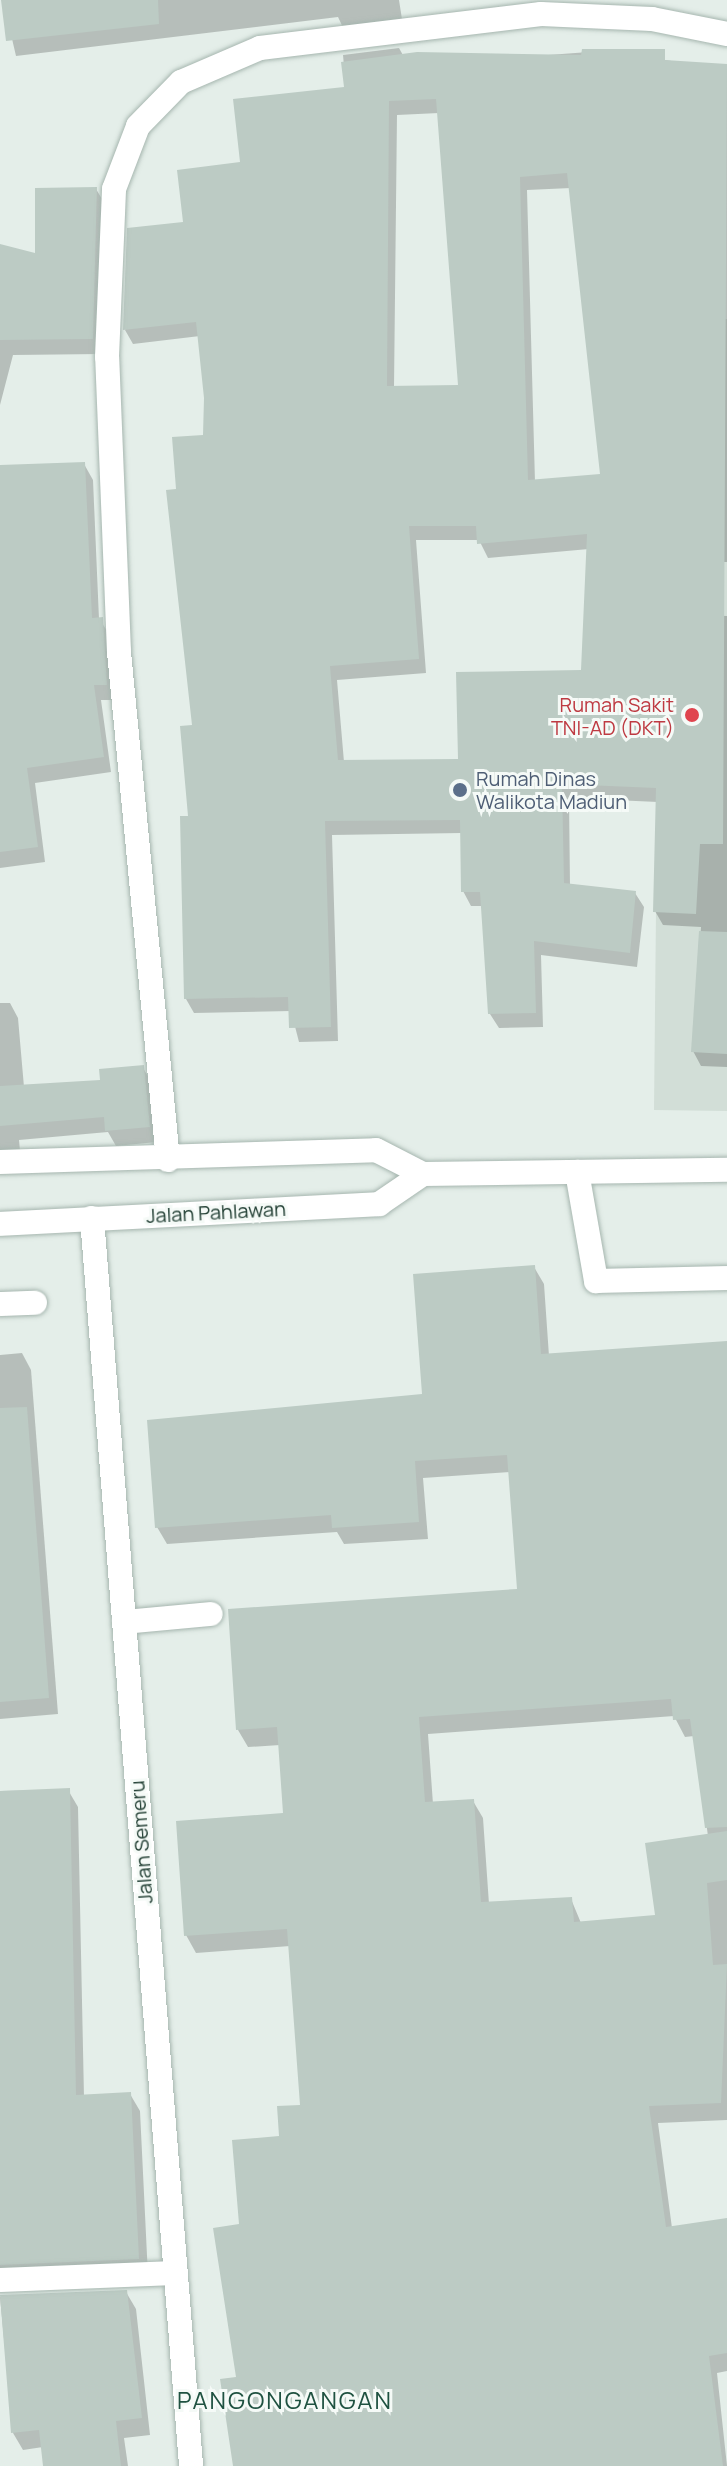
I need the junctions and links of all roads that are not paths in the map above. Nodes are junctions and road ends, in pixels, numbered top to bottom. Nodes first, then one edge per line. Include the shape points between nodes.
1 (540, 7) edge
2 (727, 34) edge
3 (168, 1160) junction
4 (0, 1162) edge
5 (727, 1170) edge
6 (577, 1172) junction
7 (423, 1174) junction
8 (92, 1218) junction
9 (0, 1224) edge
10 (727, 1278) edge
11 (35, 1303) dead end
12 (0, 1304) edge
13 (211, 1614) dead end
14 (124, 1622) junction
15 (175, 2273) junction
16 (0, 2280) edge
17 (191, 2466) edge

1 - 2 street via 652,19
1 - 3 street via 260,48 181,82 138,126 114,189 107,342 119,652
3 - 4 street
3 - 7 street via 376,1150
5 - 6 street
6 - 7 street
6 - 10 street via 596,1281
7 - 8 street, Jalan Pahlawan via 379,1204
8 - 9 street, Jalan Pahlawan
8 - 14 street, Jalan Semeru
11 - 12 street
13 - 14 street
14 - 15 street, Jalan Semeru
15 - 16 street
15 - 17 street, Jalan Semeru

